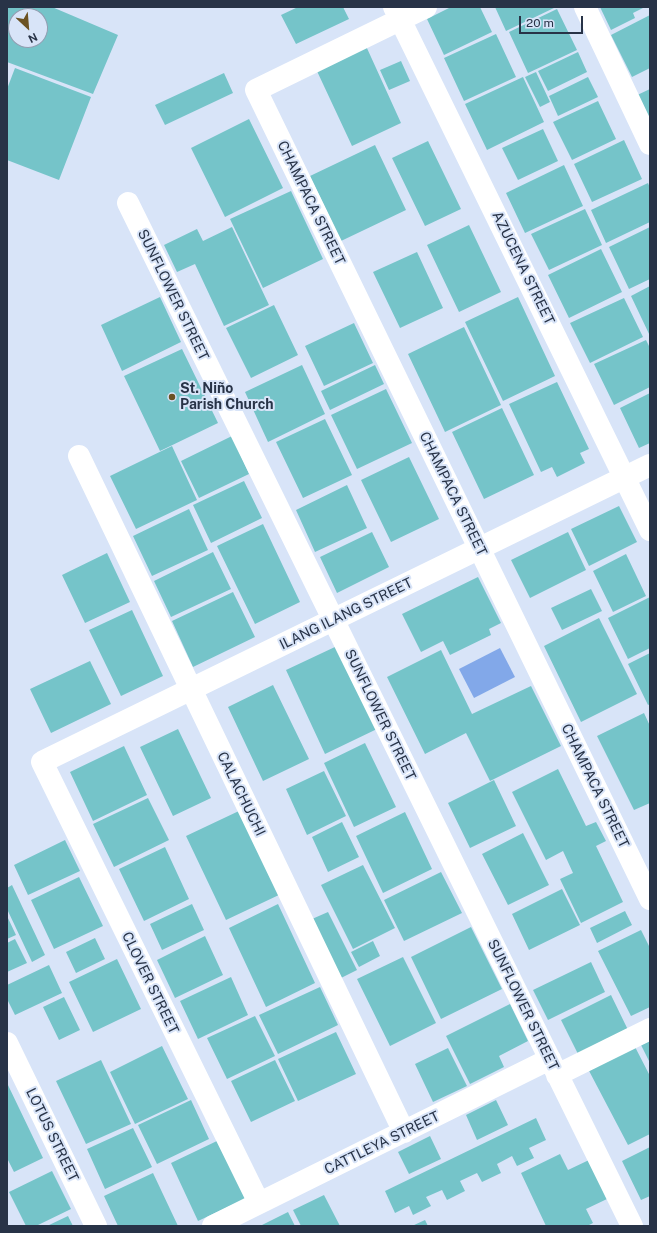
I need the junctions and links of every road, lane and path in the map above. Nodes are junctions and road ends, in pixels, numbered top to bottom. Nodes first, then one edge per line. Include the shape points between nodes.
1 (426, 7) edge
2 (585, 7) edge
3 (398, 13) edge
4 (650, 144) edge
5 (128, 203) dead end
6 (79, 456) dead end
7 (650, 465) edge
8 (625, 477) junction
9 (650, 530) edge
10 (479, 548) junction
11 (333, 620) junction
12 (191, 690) junction
13 (42, 762) joint
14 (650, 899) edge
15 (650, 1029) edge
16 (7, 1043) edge
17 (554, 1067) junction
18 (404, 1132) junction
19 (259, 1204) junction
20 (96, 1226) edge
21 (214, 1226) edge
22 (632, 1226) edge

1 - 3 street
2 - 4 street
3 - 8 street, AZUCENA STREET
3 - 10 street, CHAMPACA STREET via 256,90
5 - 11 street, SUNFLOWER STREET
6 - 12 street, CALACHUCHI
7 - 8 street, ILANG ILANG STREET
8 - 9 street, AZUCENA STREET
8 - 10 street, ILANG ILANG STREET
10 - 11 street, ILANG ILANG STREET
10 - 14 street, CHAMPACA STREET
11 - 12 street, ILANG ILANG STREET
11 - 17 street, SUNFLOWER STREET
12 - 13 street, ILANG ILANG STREET
12 - 18 street, CALACHUCHI
13 - 19 street, CLOVER STREET
15 - 17 street, CATTLEYA STREET
16 - 20 street, LOTUS STREET
17 - 18 street, CATTLEYA STREET
17 - 22 street, SUNFLOWER STREET
18 - 19 street, CATTLEYA STREET
19 - 21 street, CATTLEYA STREET

